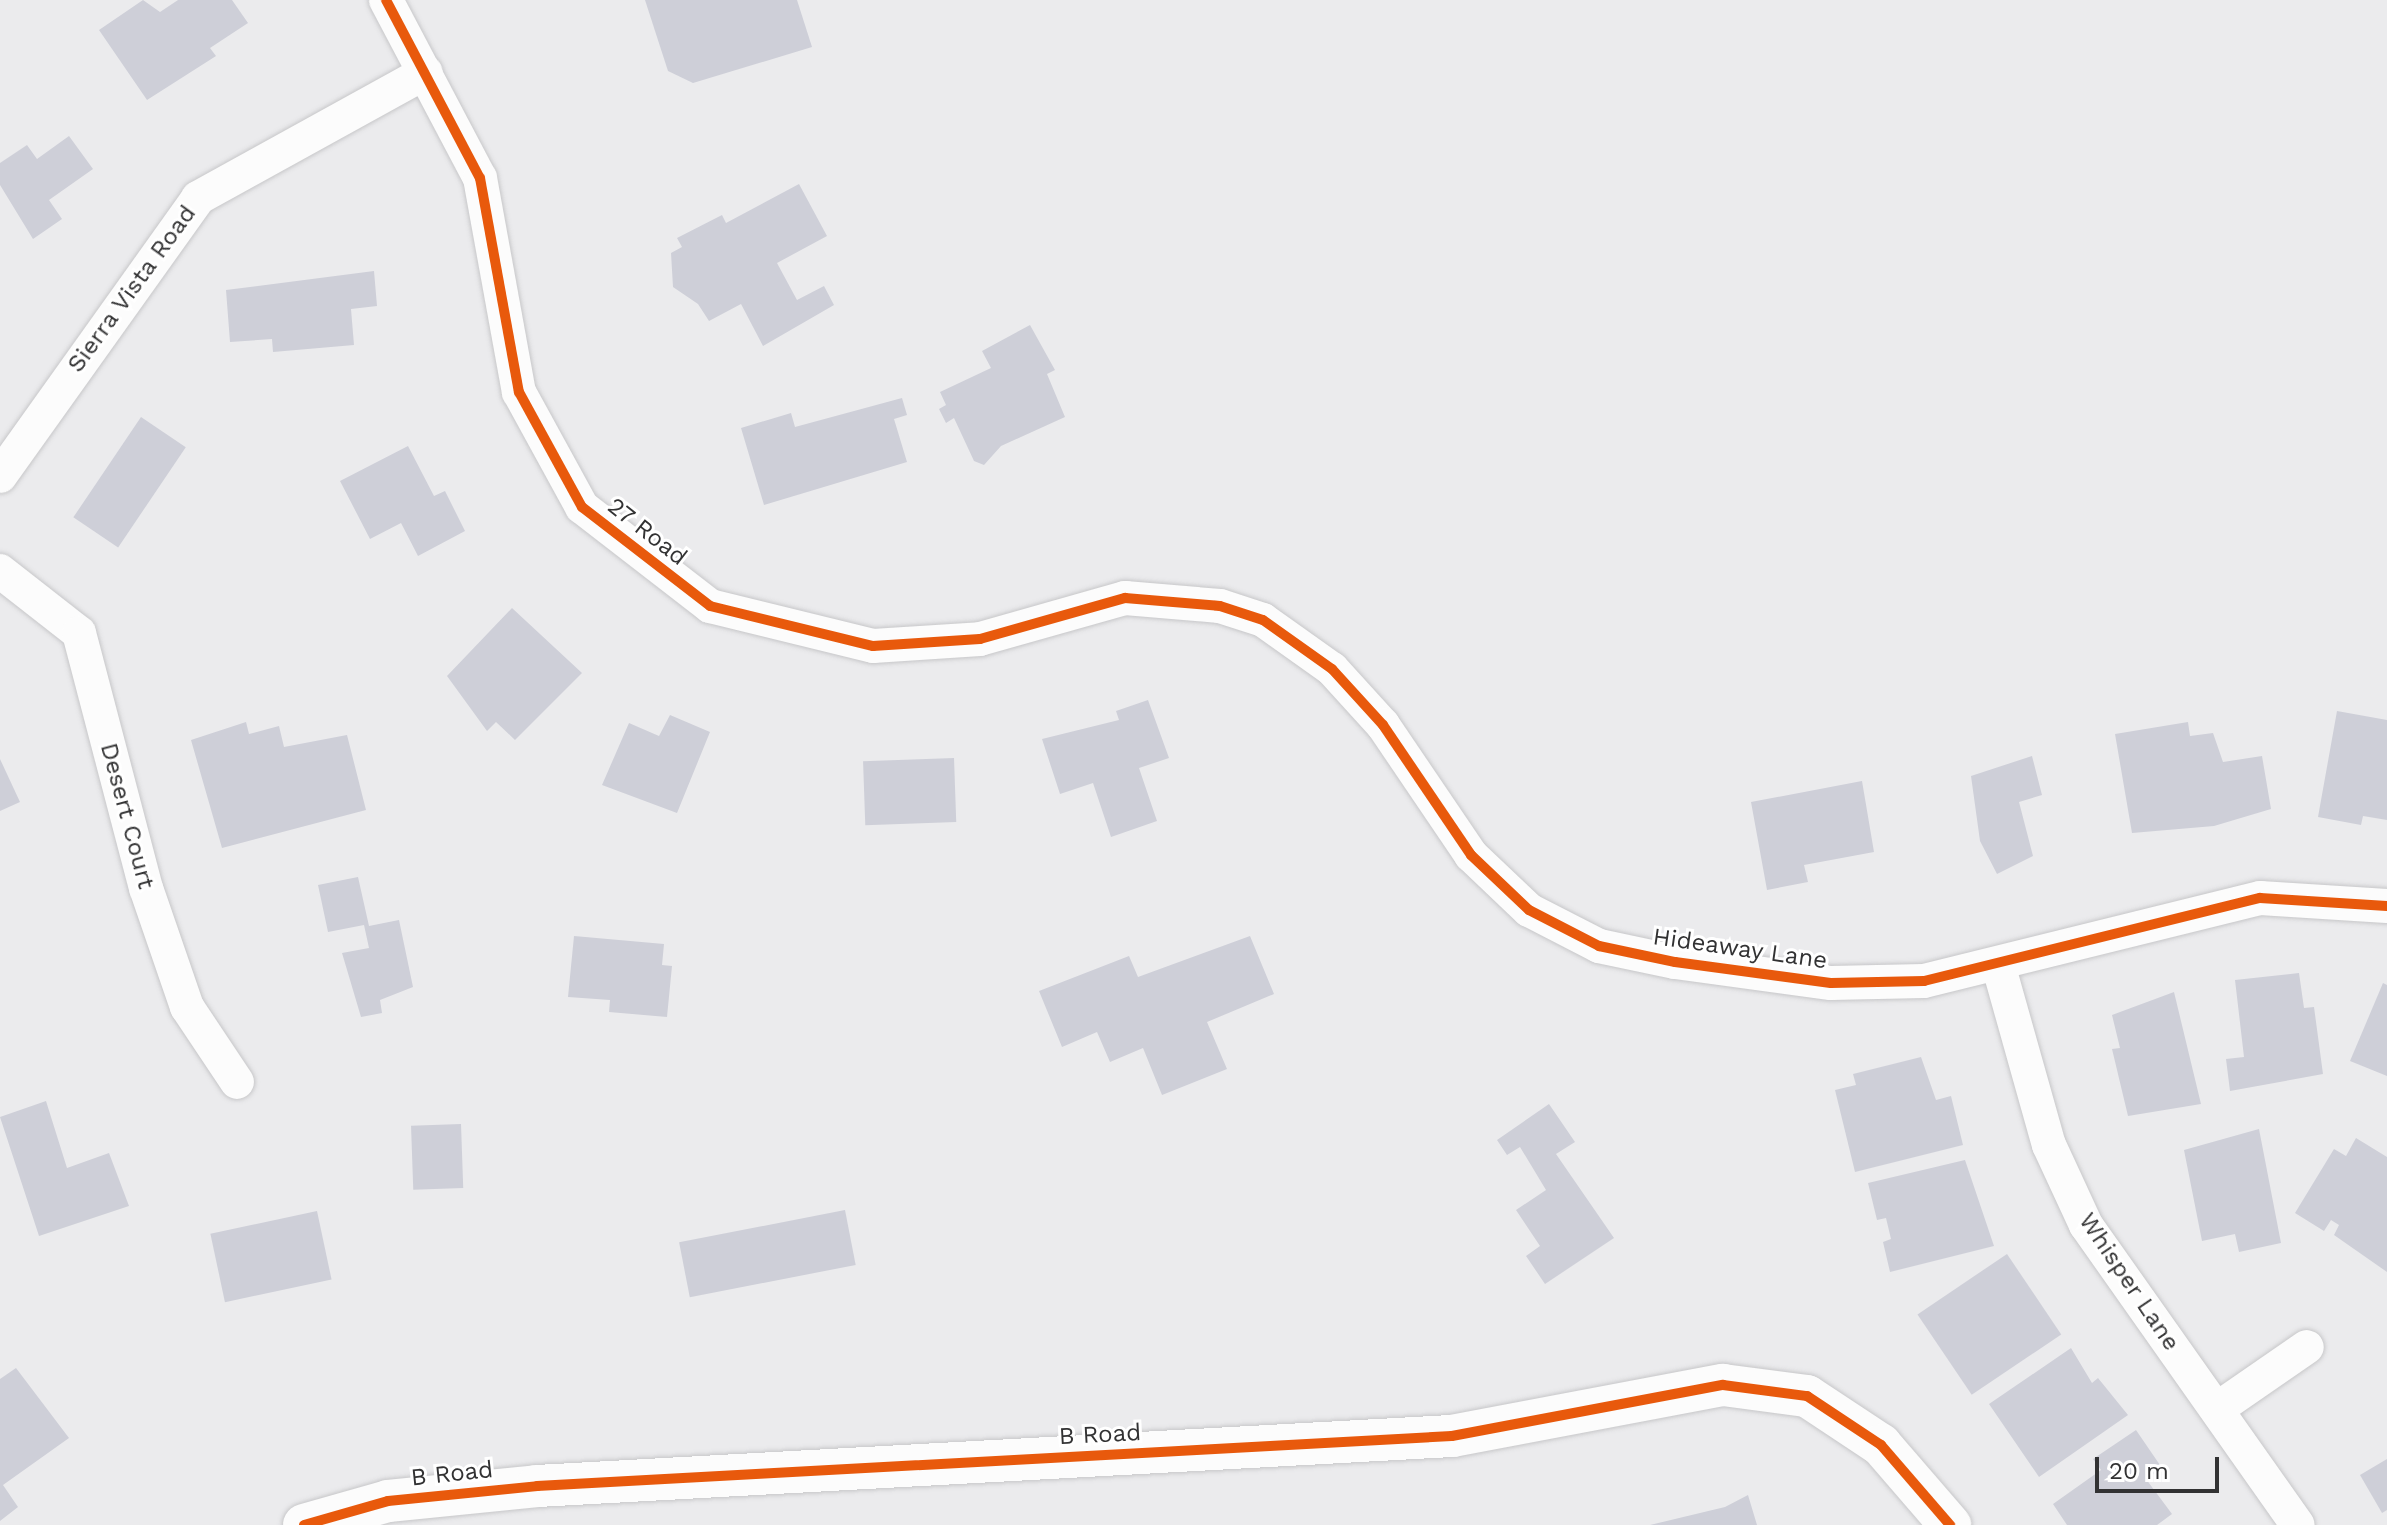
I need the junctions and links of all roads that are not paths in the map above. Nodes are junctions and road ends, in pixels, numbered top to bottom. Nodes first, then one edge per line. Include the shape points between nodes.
1 (386, 0) edge
2 (426, 72) junction
3 (0, 476) edge
4 (0, 571) edge
5 (1220, 606) joint
6 (2387, 906) edge
7 (1998, 964) junction
8 (237, 1082) dead end
9 (2307, 1347) dead end
10 (2217, 1409) junction
11 (304, 1525) edge
12 (1950, 1525) edge
13 (2298, 1525) edge

1 - 2 street, 27 Road
2 - 3 street, Sierra Vista Road via 198,198
2 - 5 street, 27 Road via 480,178 519,392 582,507 710,606 873,646 980,639 1125,598
4 - 8 street, Desert Court via 79,633 146,888 187,1007
5 - 7 street, Hideaway Lane via 1263,620 1332,669 1383,725 1471,855 1529,910 1599,946 1831,983 1924,981
6 - 7 street, Hideaway Lane via 2260,898
7 - 10 street, Whisper Lane via 2049,1145 2086,1225
9 - 10 street
10 - 13 street, Whisper Lane
11 - 12 street, B Road via 388,1501 537,1486 1452,1436 1723,1385 1807,1396 1881,1445

